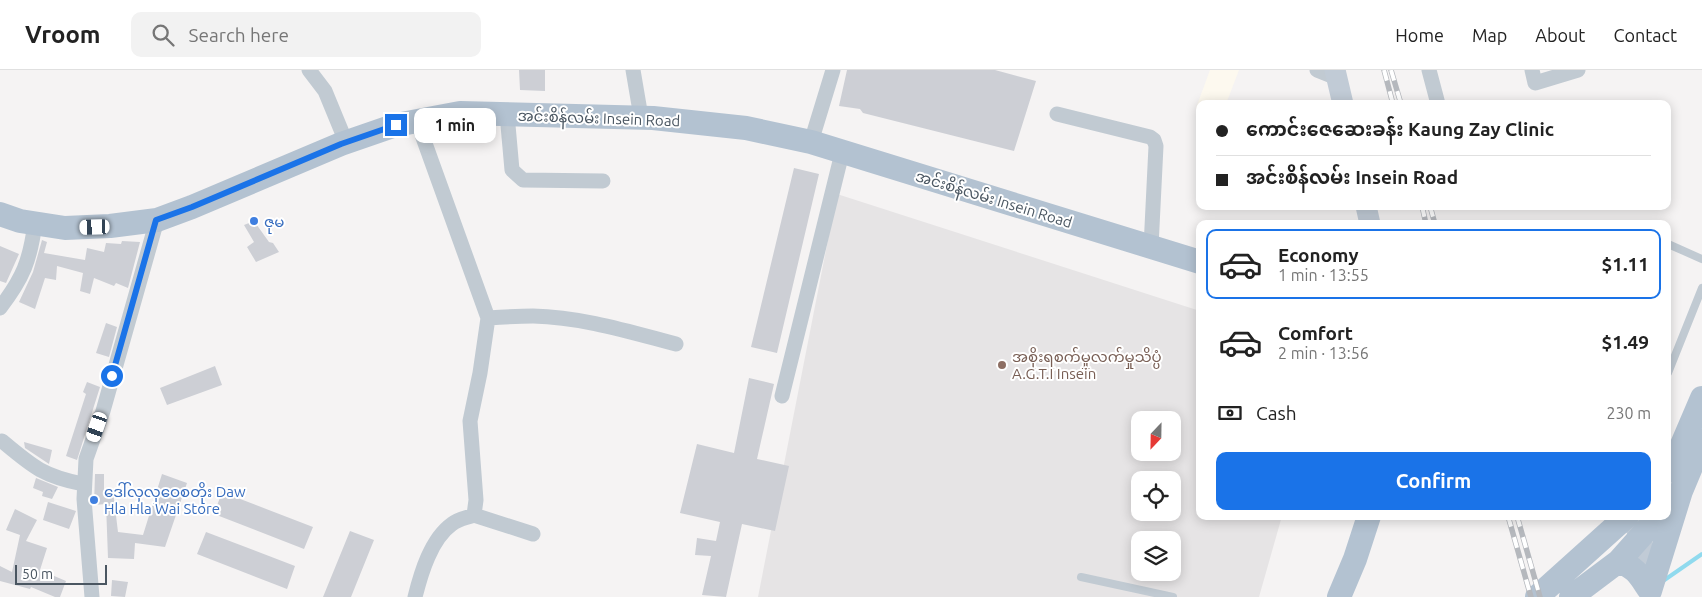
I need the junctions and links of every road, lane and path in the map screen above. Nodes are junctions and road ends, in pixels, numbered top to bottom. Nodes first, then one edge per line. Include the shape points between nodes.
1 (309, 70) edge
2 (633, 70) edge
3 (833, 70) edge
4 (1317, 70) edge
5 (1429, 70) edge
6 (1532, 70) edge
7 (1578, 70) edge
8 (1336, 74) edge
9 (1342, 100) edge
10 (1437, 100) edge
11 (507, 114) junction
12 (1057, 114) dead end
13 (641, 117) junction
14 (417, 121) junction
15 (346, 142) junction
16 (811, 142) junction
17 (842, 153) junction
18 (603, 181) dead end
19 (0, 214) edge
20 (156, 220) junction
21 (35, 223) junction
22 (1671, 245) edge
23 (1151, 247) junction
24 (1702, 259) edge
25 (1196, 261) edge
26 (1702, 288) edge
27 (0, 308) edge
28 (488, 318) junction
29 (676, 344) dead end
30 (1671, 366) edge
31 (782, 396) dead end
32 (1702, 398) edge
33 (2, 441) dead end
34 (1702, 442) edge
35 (1671, 466) edge
36 (83, 484) junction
37 (1674, 499) edge
38 (474, 515) junction
39 (1367, 520) edge
40 (1624, 520) edge
41 (1631, 520) edge
42 (1655, 520) edge
43 (1668, 520) edge
44 (533, 534) dead end
45 (1641, 536) junction
46 (1619, 561) junction
47 (1082, 577) dead end
48 (1650, 585) edge
49 (92, 597) edge
50 (415, 597) edge
51 (1172, 597) edge
52 (1339, 597) edge
53 (1537, 597) edge
54 (1571, 597) edge

1 - 15 street via 325,91
2 - 13 street
3 - 16 street
4 - 8 street
5 - 10 street
6 - 7 street via 1535,83
8 - 9 main road
11 - 13 main road, အင်းစိန်လမ်း Insein Road
11 - 14 main road, အင်းစိန်လမ်း Insein Road via 460,112
11 - 18 street via 512,170 523,180
12 - 23 street via 1154,140
13 - 16 main road, အင်းစိန်လမ်း Insein Road via 746,128
14 - 15 main road, အင်းစိန်လမ်း Insein Road
14 - 28 street
15 - 20 main road, အင်းစိန်လမ်း Insein Road
16 - 17 main road, အင်းစိန်လမ်း Insein Road
17 - 23 main road, အင်းစိန်လမ်း Insein Road
17 - 31 street
19 - 21 main road, အင်းစိန်လမ်း Insein Road
20 - 21 main road, အင်းစိန်လမ်း Insein Road via 74,228
20 - 36 street via 103,411 86,460
21 - 27 street via 32,250 18,284
22 - 24 lane
23 - 25 main road, အင်းစိန်လမ်း Insein Road
26 - 30 lane
28 - 29 street via 534,316 564,319 604,325
28 - 38 street via 470,421 476,500
32 - 35 main road
33 - 36 street via 35,468 57,479
34 - 37 main road
36 - 49 street
38 - 44 street
38 - 50 street via 451,524 436,542
39 - 52 main road
40 - 53 main road
41 - 45 main road
42 - 45 main road
43 - 48 main road
45 - 46 main road
45 - 48 main road
46 - 48 main road via 1633,567
46 - 54 main road
47 - 51 lane

